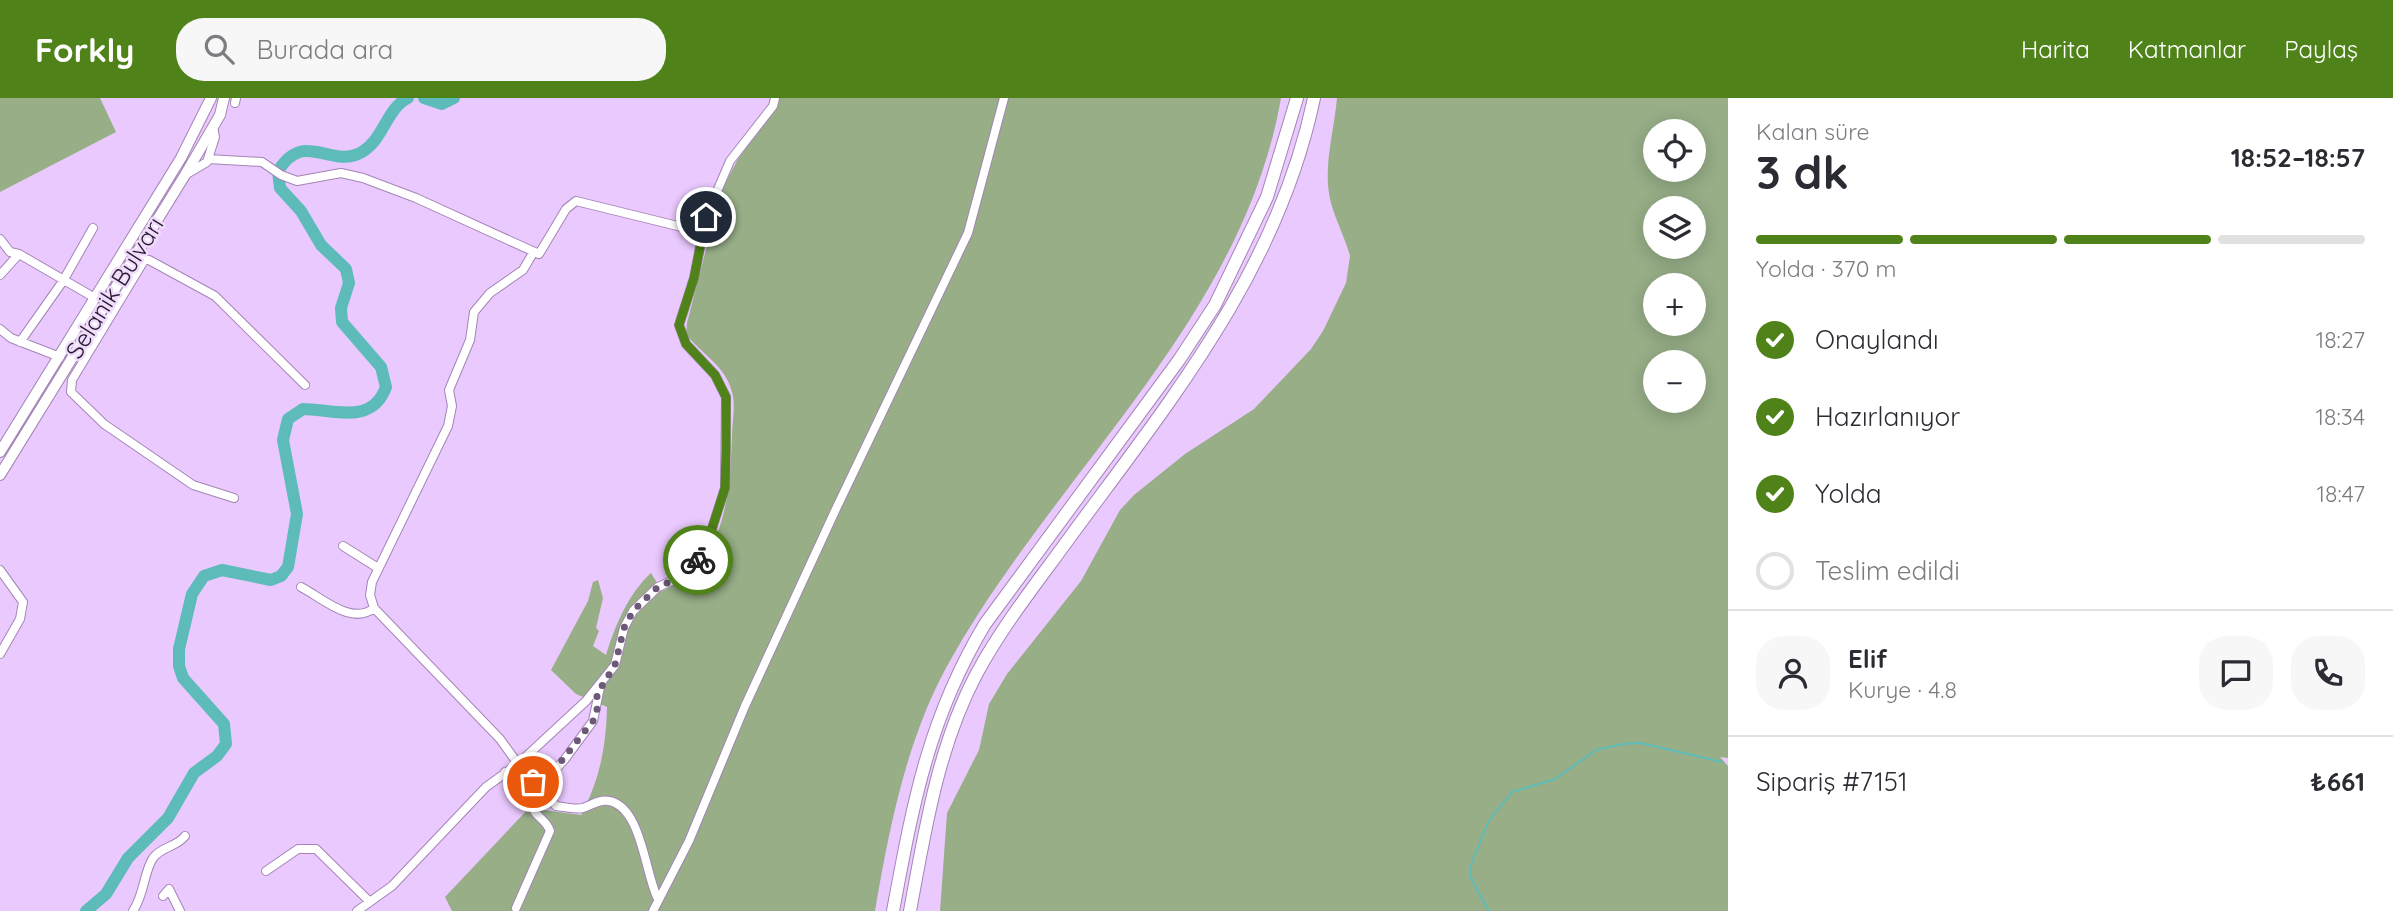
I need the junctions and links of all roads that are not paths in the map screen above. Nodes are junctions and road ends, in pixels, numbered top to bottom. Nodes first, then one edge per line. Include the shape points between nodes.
1 (211, 98) edge
2 (775, 98) edge
3 (1004, 98) edge
4 (1297, 98) edge
5 (1314, 98) edge
6 (232, 100) edge
7 (213, 127) junction
8 (208, 159) junction
9 (186, 175) junction
10 (93, 228) dead end
11 (702, 232) junction
12 (132, 237) junction
13 (0, 239) edge
14 (143, 243) junction
15 (533, 253) junction
16 (19, 254) junction
17 (139, 259) junction
18 (0, 275) edge
19 (63, 282) junction
20 (95, 298) junction
21 (0, 329) edge
22 (20, 342) junction
23 (60, 357) junction
24 (305, 386) dead end
25 (0, 452) edge
26 (0, 475) edge
27 (234, 498) dead end
28 (342, 546) dead end
29 (378, 568) junction
30 (0, 570) edge
31 (301, 587) dead end
32 (374, 608) junction
33 (0, 654) edge
34 (603, 681) junction
35 (518, 764) junction
36 (505, 772) junction
37 (548, 778) junction
38 (521, 785) junction
39 (185, 836) dead end
40 (266, 871) dead end
41 (163, 897) dead end
42 (658, 899) junction
43 (370, 902) junction
44 (516, 908) dead end
45 (132, 911) edge
46 (180, 911) edge
47 (357, 911) edge
48 (653, 911) edge
49 (893, 911) edge
50 (910, 911) edge

1 - 12 main road, Selanik Bulvarı via 181,158
2 - 11 street via 774,106 730,161
3 - 42 street via 968,233
4 - 49 highway via 1267,197 1215,305 990,618 963,663 924,758
5 - 50 highway via 1277,218 1233,308 1012,616 977,674 942,760
6 - 7 main road, Selanik Bulvarı
7 - 8 street via 215,137
7 - 9 main road, Selanik Bulvarı
8 - 9 street via 204,167
8 - 15 street via 252,160 297,181 341,173 363,178
9 - 14 main road, Selanik Bulvarı
10 - 19 street
11 - 15 street via 576,201 566,208 543,250
11 - 34 street via 679,325 686,344 715,375 726,397 725,488 696,563 685,575 658,587 633,611 615,665
12 - 14 main road
12 - 20 main road, Selanik Bulvarı
13 - 16 street via 10,253
14 - 17 main road, Selanik Bulvarı
15 - 29 street via 523,270 490,293 474,312 470,340 449,390 448,426
16 - 18 street
16 - 19 street
17 - 24 street via 215,296
17 - 26 main road, Selanik Bulvarı
17 - 27 street via 72,380 71,392 104,424 193,485
19 - 20 street
19 - 22 street
20 - 23 main road, Selanik Bulvarı
21 - 22 street
22 - 23 street
23 - 25 main road, Selanik Bulvarı
28 - 29 street
29 - 32 street via 370,595
30 - 33 street via 23,602 20,619
31 - 32 street via 350,615
32 - 35 street via 500,739
34 - 35 street
34 - 37 street via 593,721
35 - 36 street
36 - 38 street
36 - 43 street via 392,886
37 - 38 street
37 - 42 street via 547,796 556,806 584,808 612,801 627,813
38 - 44 street via 550,831
39 - 45 street via 154,857 141,899
40 - 43 street via 298,849 316,849
41 - 46 street via 169,889
42 - 48 street
43 - 47 street

